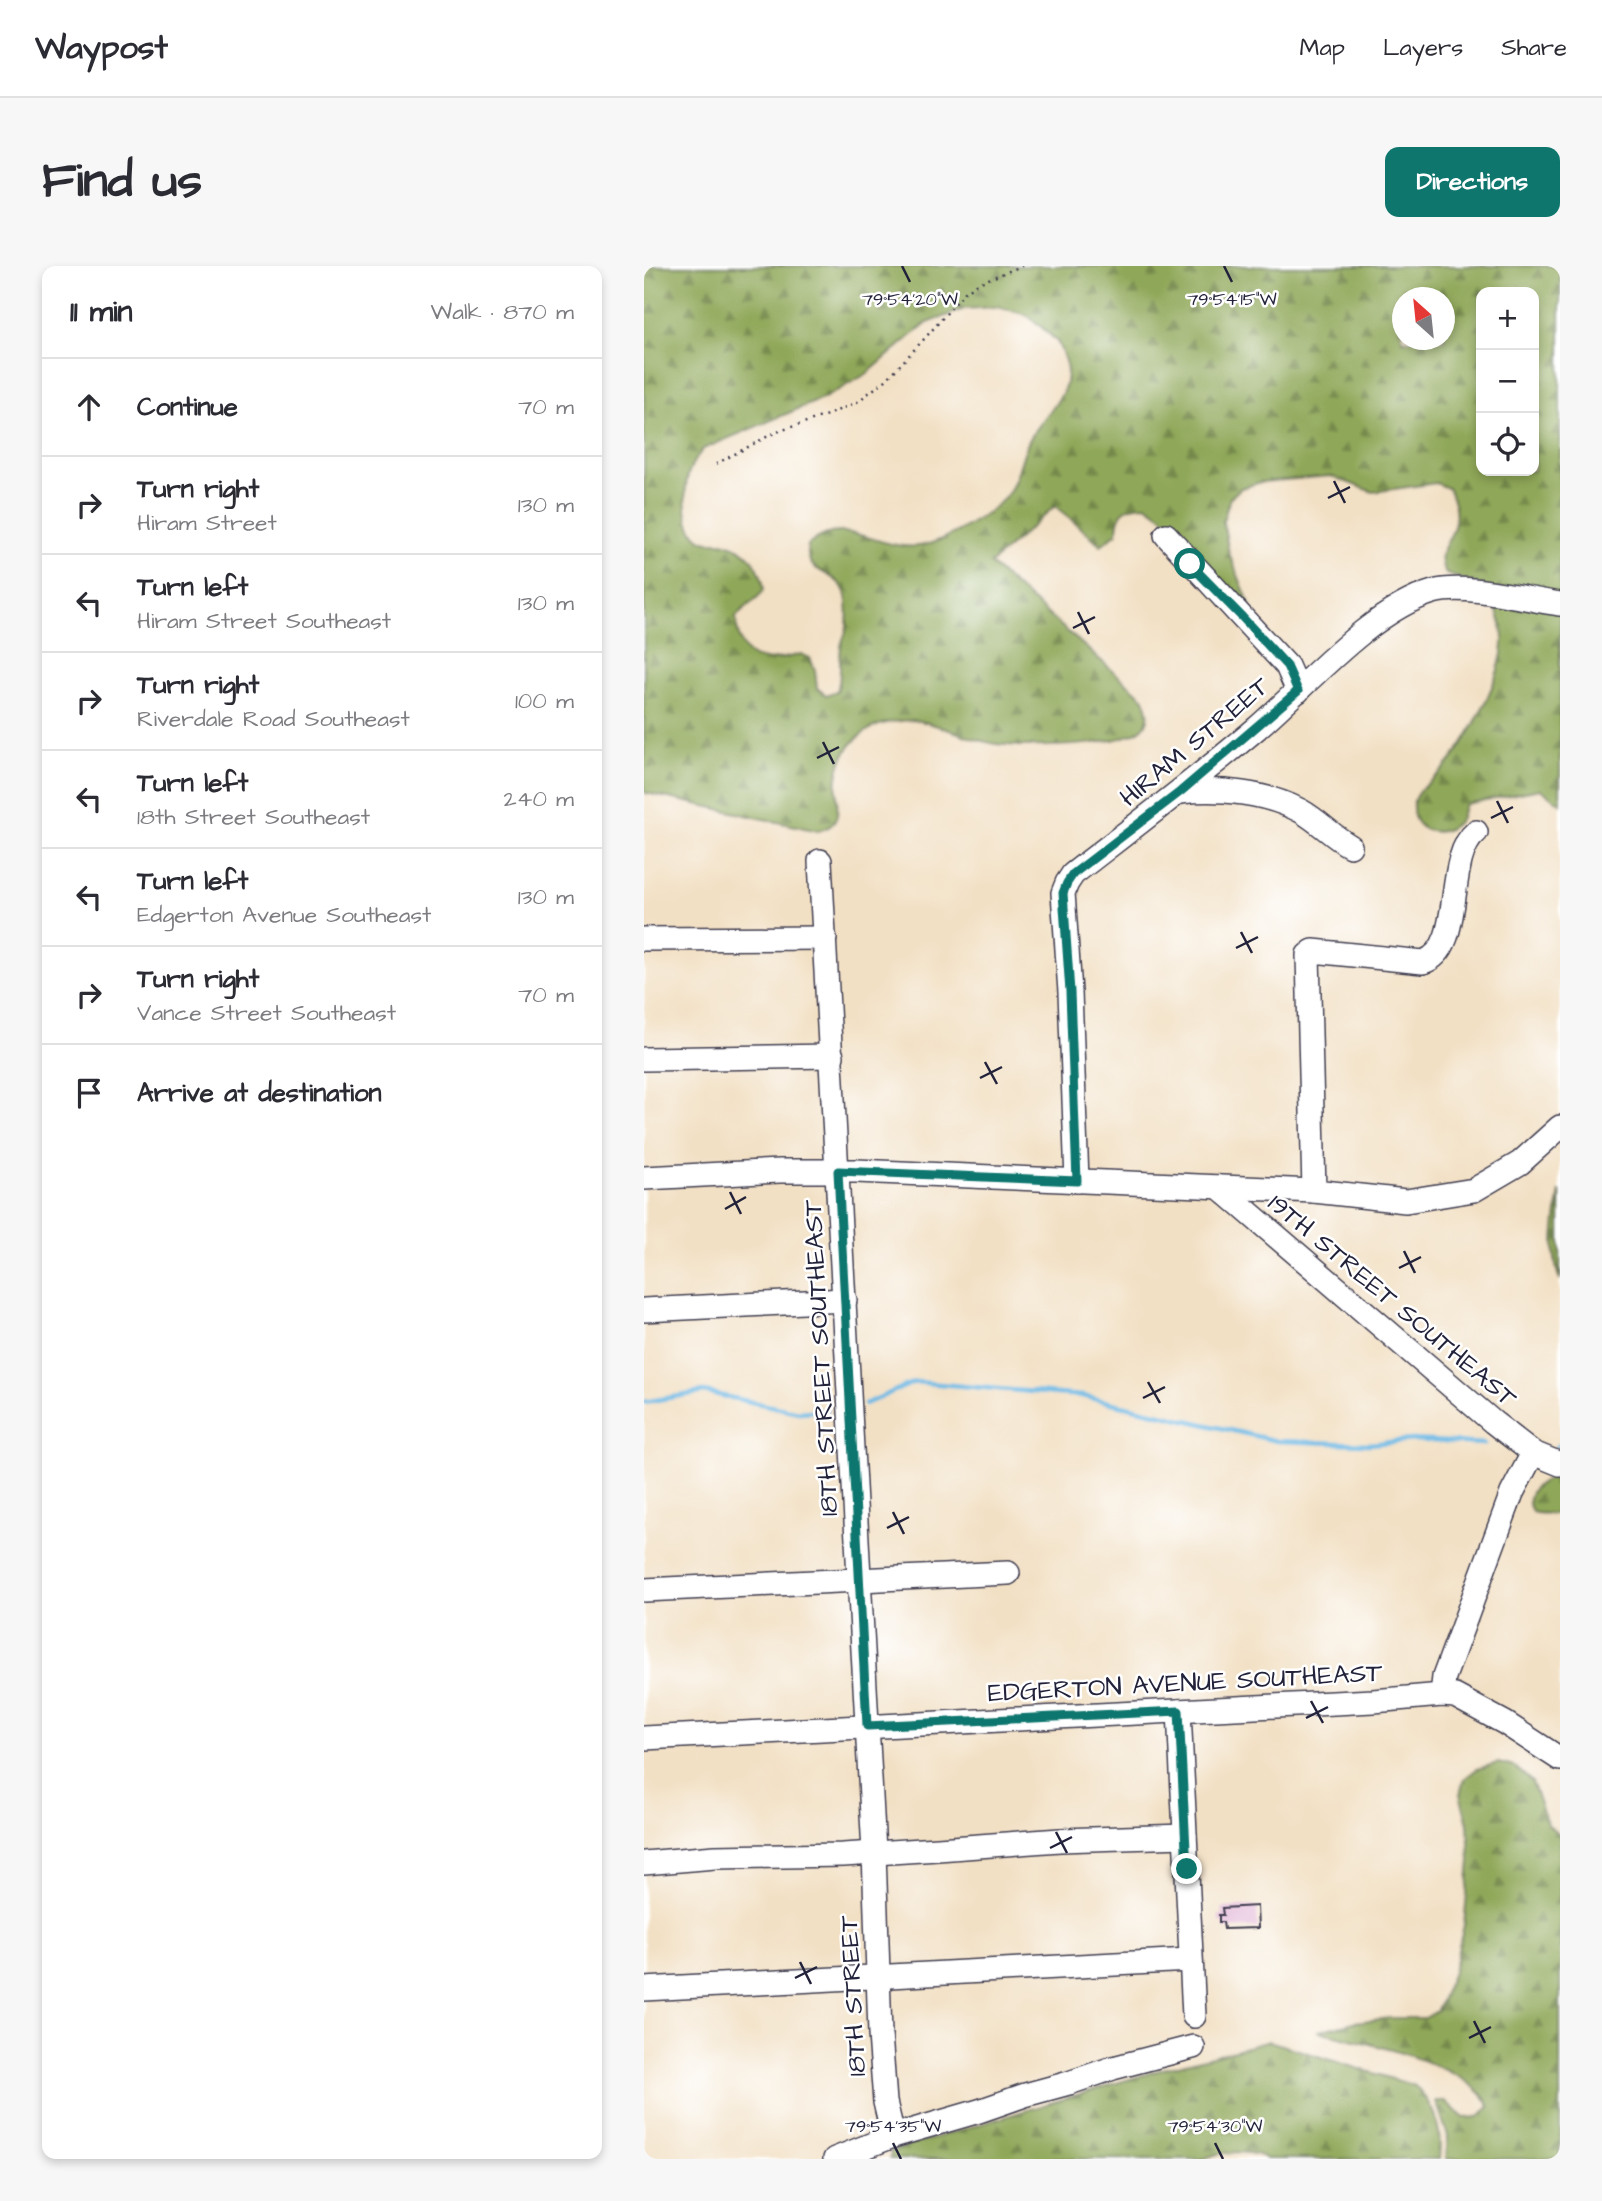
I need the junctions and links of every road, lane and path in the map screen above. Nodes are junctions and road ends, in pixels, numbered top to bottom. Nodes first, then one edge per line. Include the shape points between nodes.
1 (1022, 266) edge
2 (716, 464) dead end
3 (1166, 536) dead end
4 (1560, 604) edge
5 (1298, 691) junction
6 (1180, 792) junction
7 (1475, 832) dead end
8 (1350, 846) dead end
9 (820, 861) dead end
10 (644, 939) edge
11 (825, 939) junction
12 (832, 1056) junction
13 (644, 1059) edge
14 (1560, 1127) edge
15 (838, 1171) junction
16 (644, 1178) edge
17 (1077, 1181) junction
18 (1219, 1187) junction
19 (1314, 1191) junction
20 (845, 1300) junction
21 (644, 1310) edge
22 (1533, 1454) junction
23 (1560, 1464) edge
24 (1008, 1573) dead end
25 (859, 1579) junction
26 (644, 1591) edge
27 (1441, 1695) junction
28 (1179, 1711) junction
29 (867, 1726) junction
30 (644, 1738) edge
31 (1560, 1759) edge
32 (1185, 1836) junction
33 (874, 1852) junction
34 (644, 1863) edge
35 (1190, 1960) junction
36 (879, 1977) junction
37 (644, 1989) edge
38 (1194, 2015) dead end
39 (1193, 2047) dead end
40 (894, 2136) junction
41 (835, 2159) edge

1 - 2 path via 965,292 886,380 857,402 774,433
3 - 5 street via 1287,666
4 - 5 street, HIRAM STREET via 1454,588 1433,593 1390,612
5 - 6 street, HIRAM STREET
6 - 8 street via 1219,790 1280,802 1301,811
6 - 17 street, HIRAM STREET via 1073,874 1063,893
7 - 19 street via 1462,858 1443,945 1430,960 1313,951 1308,955
9 - 11 street, 18TH STREET SOUTHEAST
10 - 11 street
11 - 12 street, 18TH STREET SOUTHEAST
12 - 13 street
12 - 15 street, 18TH STREET SOUTHEAST
14 - 19 street via 1520,1163 1474,1190 1406,1201
15 - 16 street
15 - 17 street
15 - 20 street, 18TH STREET SOUTHEAST
17 - 18 street
18 - 19 street
18 - 22 street, 19TH STREET SOUTHEAST
20 - 21 street
20 - 25 street, 18TH STREET SOUTHEAST
22 - 23 street
22 - 27 street via 1513,1493
24 - 25 street
25 - 26 street
25 - 29 street, 18TH STREET SOUTHEAST
27 - 28 street, EDGERTON AVENUE SOUTHEAST
27 - 31 street via 1473,1705
28 - 29 street, EDGERTON AVENUE SOUTHEAST
28 - 32 street
29 - 30 street, EDGERTON AVENUE SOUTHEAST
29 - 33 street, 18TH STREET SOUTHEAST
32 - 33 street
32 - 35 street
33 - 34 street
33 - 36 street, 18TH STREET
35 - 36 street
35 - 38 street
36 - 37 street
36 - 40 street, 18TH STREET via 885,2102
39 - 40 street via 1113,2067
40 - 41 street

